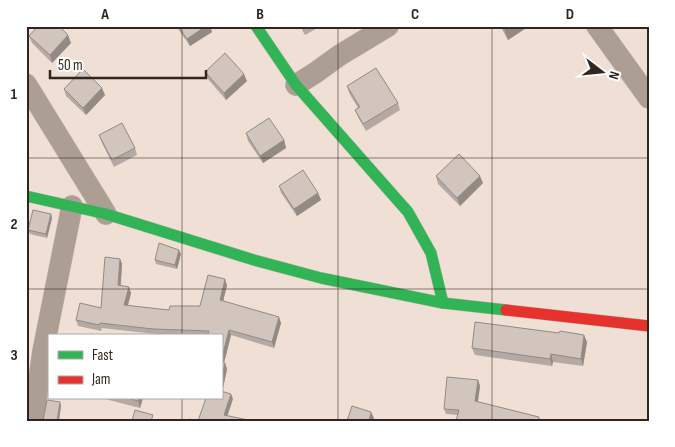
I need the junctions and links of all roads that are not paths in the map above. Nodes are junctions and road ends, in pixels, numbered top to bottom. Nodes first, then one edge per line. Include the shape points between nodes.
1 (256, 26) edge
2 (388, 26) edge
3 (597, 26) edge
4 (26, 84) edge
5 (296, 85) junction
6 (649, 98) edge
7 (26, 196) edge
8 (72, 206) junction
9 (106, 214) junction
10 (443, 303) junction
11 (649, 326) edge
12 (39, 350) edge
13 (33, 421) edge

1 - 5 street
2 - 5 street
3 - 6 street
4 - 9 street
5 - 10 street via 408,212 431,253
7 - 8 street
8 - 9 street
8 - 12 street
9 - 10 street via 321,278
10 - 11 street
12 - 13 street

